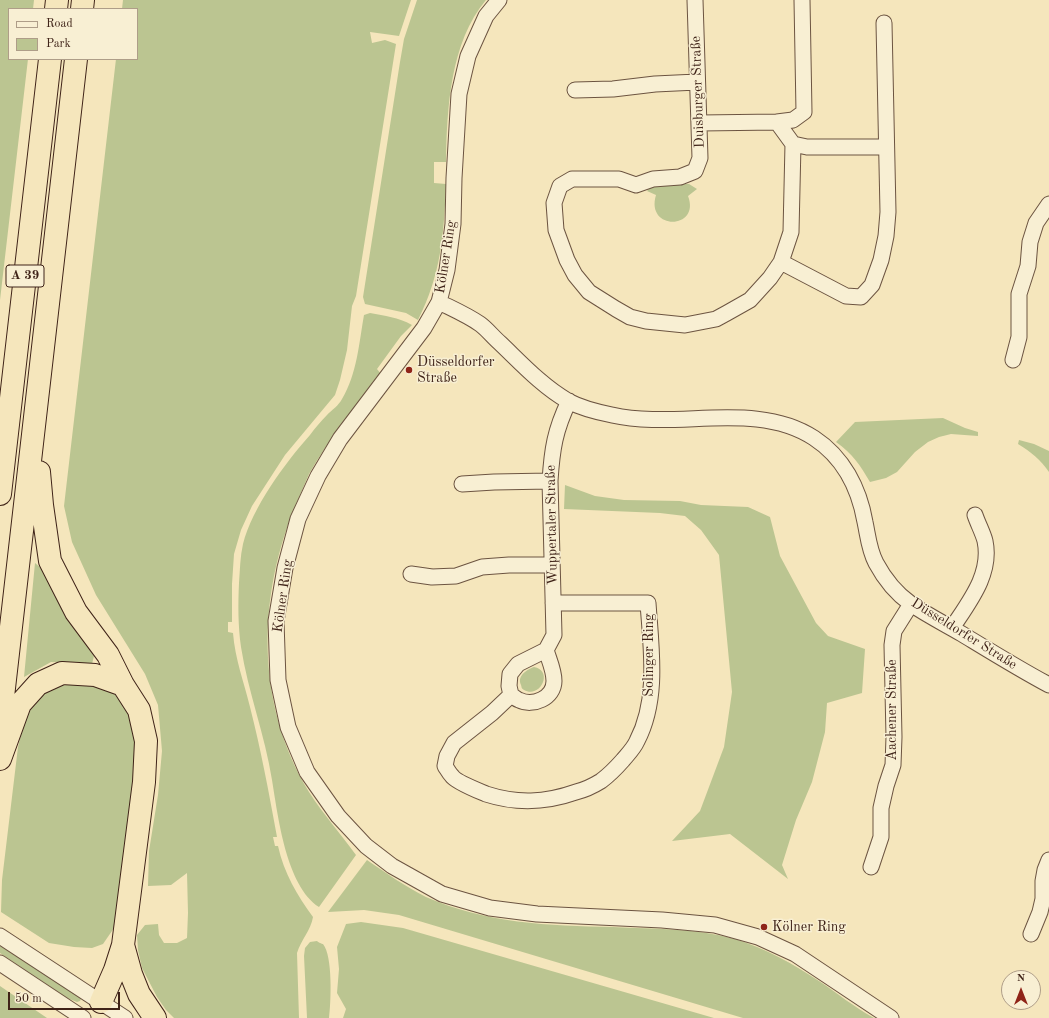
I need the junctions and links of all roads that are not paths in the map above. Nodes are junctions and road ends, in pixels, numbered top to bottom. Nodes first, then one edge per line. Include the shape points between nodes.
1 (498, 0) edge
2 (695, 0) edge
3 (802, 0) edge
4 (884, 24) dead end
5 (50, 60) edge
6 (76, 60) edge
7 (697, 82) junction
8 (574, 90) dead end
9 (777, 122) junction
10 (700, 123) junction
11 (793, 144) junction
12 (886, 147) junction
13 (1049, 204) edge
14 (781, 262) junction
15 (439, 302) junction
16 (1013, 360) dead end
17 (569, 402) junction
18 (35, 423) junction
19 (550, 481) junction
20 (462, 484) dead end
21 (0, 494) edge
22 (975, 515) dead end
23 (552, 565) junction
24 (411, 574) dead end
25 (553, 603) junction
26 (911, 604) junction
27 (952, 628) junction
28 (546, 650) junction
29 (1049, 684) edge
30 (123, 686) junction
31 (511, 695) junction
32 (0, 723) edge
33 (0, 759) edge
34 (1049, 860) edge
35 (871, 867) dead end
36 (1030, 934) dead end
37 (0, 936) edge
38 (123, 944) junction
39 (0, 963) edge
40 (95, 1010) edge
41 (83, 1018) edge
42 (125, 1018) edge
43 (155, 1018) edge
44 (891, 1018) edge

1 - 15 street, Kölner Ring via 486,16 468,56 459,94 453,224 447,270
2 - 7 street, Duisburger Straße
3 - 9 street via 804,112 793,120
4 - 12 street
5 - 21 highway, A 39
6 - 18 highway, A 39
7 - 8 street
7 - 10 street, Duisburger Straße
9 - 10 street
9 - 11 street
10 - 14 street, Duisburger Straße via 700,158 695,171 680,177 653,179 636,185 619,179 572,179 560,186 554,203 556,230 575,275 588,292 630,317 685,325 716,319 750,300
11 - 12 street via 807,147
11 - 14 street via 791,232
12 - 14 street via 886,236 872,284 860,297 846,296
13 - 16 street via 1036,223 1030,242 1028,266 1019,294 1019,337
15 - 17 street, Düsseldorfer Straße via 481,325 549,388
15 - 44 street, Kölner Ring via 424,328 340,439 318,476 298,519 285,568 276,621 278,680 288,727 307,772 338,816 366,846 392,866 442,894 490,908 537,914 715,925 758,937 794,954
17 - 19 street, Wuppertaler Straße via 557,430
17 - 26 street, Düsseldorfer Straße via 589,410 637,420 758,419 791,426 814,438 832,452 849,474 861,502 875,562 888,582
18 - 30 highway via 50,561 76,612 108,655
18 - 32 highway, A 39
19 - 20 street
19 - 23 street, Wuppertaler Straße
22 - 27 street via 985,542 985,564 978,587
23 - 24 street via 482,567 456,576 432,577
23 - 25 street, Wuppertaler Straße
25 - 28 street, Wuppertaler Straße via 554,635
25 - 31 street, Solinger Ring via 648,603 651,696 637,741 616,768 600,782 584,790 558,798 531,802 500,798 478,791 452,777 445,766 447,756 454,743
26 - 27 street, Düsseldorfer Straße
26 - 35 street, Aachener Straße via 894,631 893,764 881,808 881,837
27 - 29 street, Düsseldorfer Straße
28 - 31 street via 518,664 510,674
28 - 31 street via 553,670 554,682 551,692 542,700 531,702 519,701
30 - 33 highway via 95,675 62,672 38,684 20,704
30 - 38 highway via 139,710 146,741 144,782
34 - 36 street via 1044,870 1044,899
37 - 40 street
38 - 40 highway via 115,970
38 - 43 highway via 139,994
39 - 41 street
40 - 42 street

